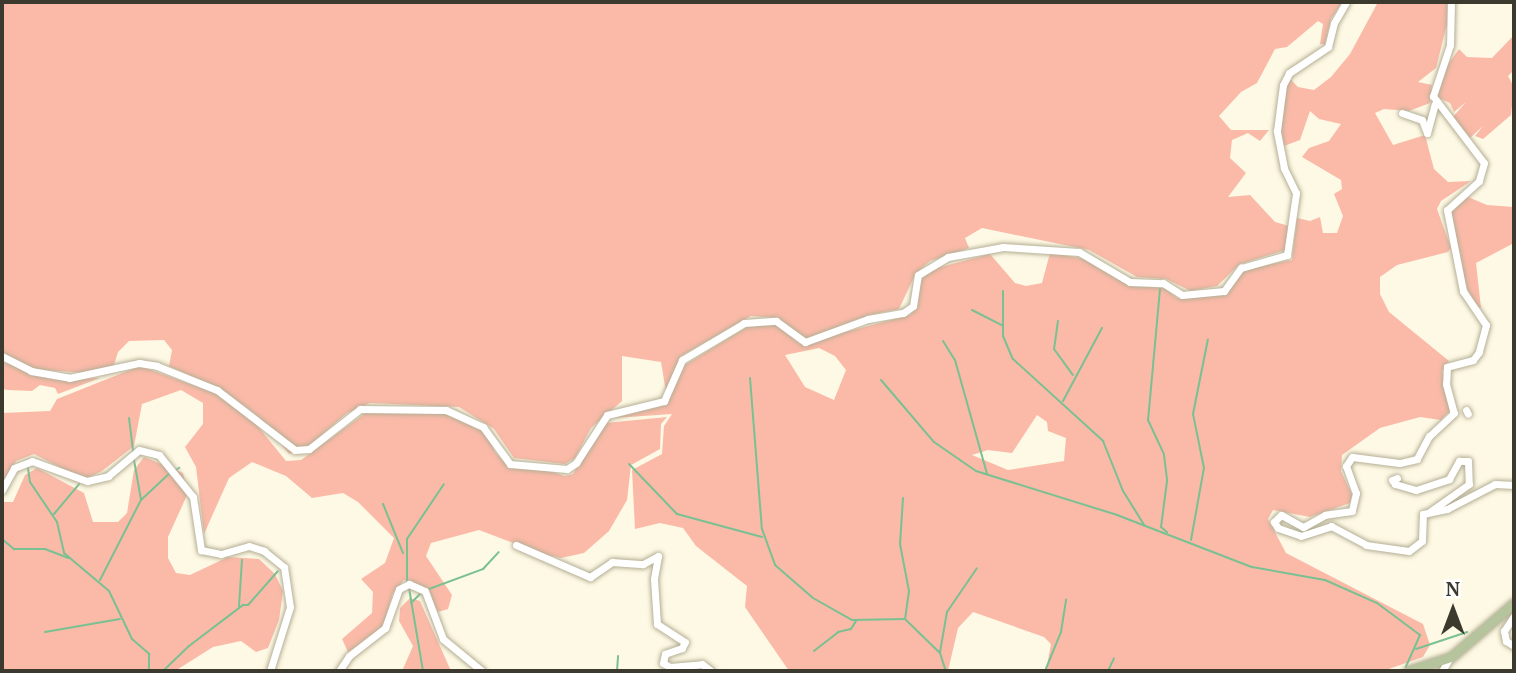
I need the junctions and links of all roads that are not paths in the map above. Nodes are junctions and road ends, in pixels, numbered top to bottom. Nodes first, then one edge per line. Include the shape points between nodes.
1 (1346, 2) edge
2 (1451, 2) edge
3 (1435, 104) junction
4 (1402, 113) dead end
5 (2, 356) edge
6 (1398, 478) dead end
7 (1514, 485) edge
8 (2, 490) edge
9 (1431, 512) junction
10 (516, 545) dead end
11 (1514, 603) edge
12 (1514, 616) edge
13 (1514, 646) edge
14 (1451, 657) junction
15 (270, 671) edge
16 (339, 671) edge
17 (482, 671) edge
18 (711, 671) edge
19 (1408, 671) edge
20 (1443, 671) edge

1 - 5 street via 1334,23 1330,45 1289,74 1283,85 1277,131 1284,168 1296,193 1287,255 1238,270 1224,291 1182,295 1163,283 1130,282 1079,252 1003,247 948,257 918,275 913,306 903,313 868,319 805,342 776,321 758,318 744,323 682,360 664,401 607,415 569,468 510,464 483,426 446,410 360,409 309,449 295,450 217,390 157,366 139,363 69,378 31,371
2 - 3 street via 1450,45 1434,86
3 - 4 street via 1427,133 1422,120
3 - 9 street via 1481,153 1484,163 1479,181 1447,210 1464,291 1486,325 1479,352 1473,360 1447,367 1446,384 1454,413 1429,436 1417,459 1399,463 1352,457 1346,466 1356,493 1352,511 1325,515 1303,527 1281,515 1273,522 1301,537 1331,526 1366,545 1409,551 1422,543 1421,516
6 - 9 street via 1392,480 1395,484 1416,490 1449,479 1458,461 1468,461 1469,484
7 - 9 street via 1495,484 1447,509
8 - 15 street via 14,468 32,461 87,481 108,477 139,450 159,455 192,497 201,550 221,554 249,546 284,567 290,607
10 - 18 street via 590,577 612,562 643,564 658,556 654,584 657,624 685,642 682,648 665,654 663,663 670,667 702,664
11 - 14 main road
12 - 13 street via 1504,629 1506,641
14 - 19 main road
14 - 20 street
16 - 17 street via 349,656 385,628 399,589 409,584 425,591 443,639

